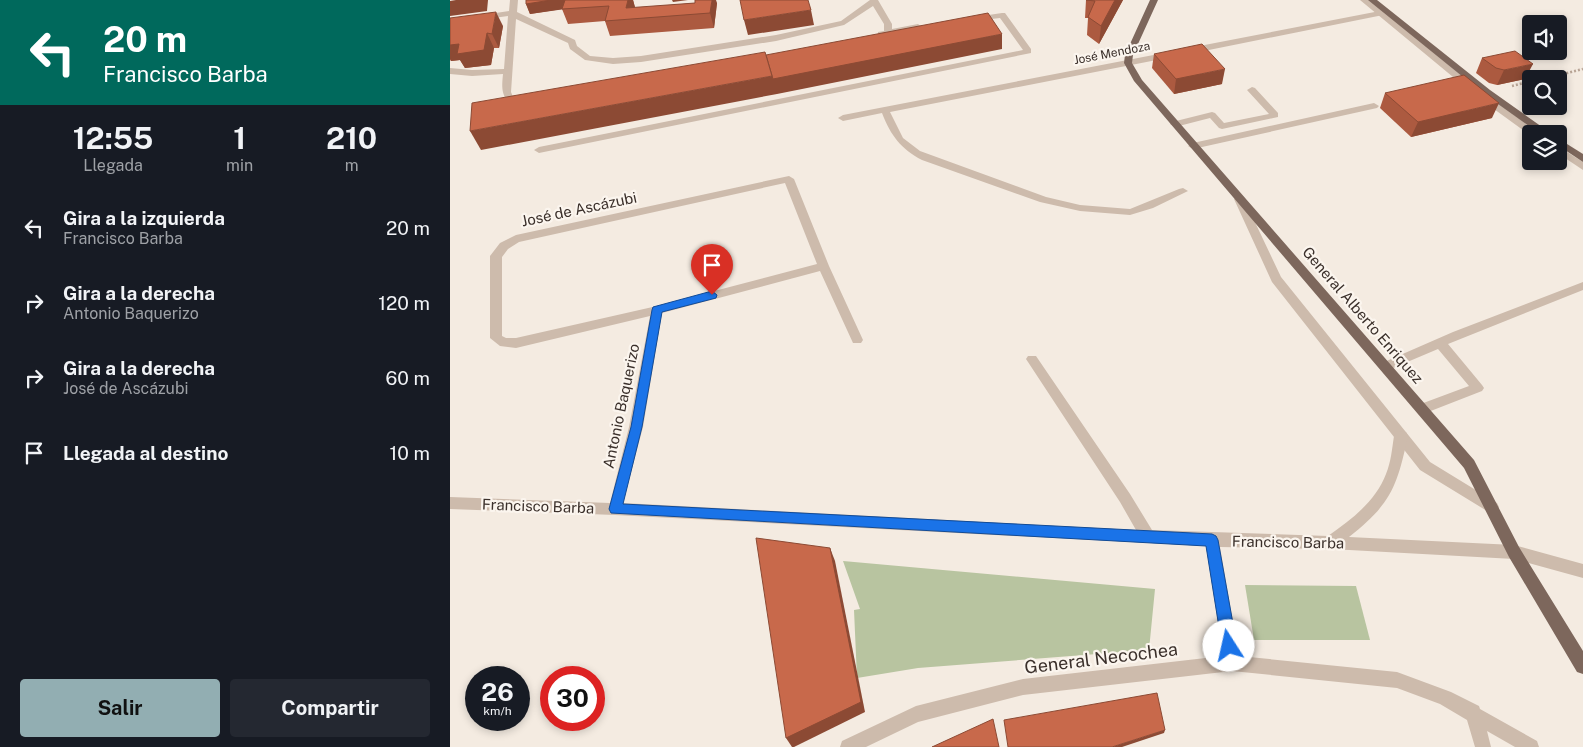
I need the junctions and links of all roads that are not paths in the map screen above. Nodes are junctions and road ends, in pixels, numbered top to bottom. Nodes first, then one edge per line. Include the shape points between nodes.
1 (514, 0) edge
2 (1154, 0) edge
3 (1364, 0) edge
4 (1372, 0) edge
5 (874, 1) edge
6 (513, 13) junction
7 (1382, 13) junction
8 (964, 21) edge
9 (450, 22) edge
10 (926, 26) edge
11 (888, 32) junction
12 (868, 36) edge
13 (1128, 63) junction
14 (450, 71) edge
15 (508, 71) junction
16 (1252, 90) dead end
17 (532, 99) edge
18 (1374, 106) dead end
19 (885, 110) junction
20 (843, 118) dead end
21 (1175, 124) junction
22 (1522, 125) edge
23 (1534, 125) edge
24 (1194, 146) junction
25 (1567, 148) edge
26 (539, 150) dead end
27 (1567, 156) edge
28 (1583, 159) edge
29 (1583, 167) edge
30 (1183, 191) dead end
31 (1238, 199) junction
32 (823, 266) junction
33 (1583, 286) edge
34 (657, 310) junction
35 (858, 340) dead end
36 (1440, 343) junction
37 (1032, 359) dead end
38 (1386, 366) junction
39 (1423, 409) junction
40 (1401, 436) junction
41 (450, 503) edge
42 (1492, 507) junction
43 (615, 509) junction
44 (1148, 537) junction
45 (1212, 540) junction
46 (1332, 542) junction
47 (1514, 552) junction
48 (1583, 572) edge
49 (1232, 663) junction
50 (1583, 666) edge
51 (1473, 712) junction
52 (848, 747) edge
53 (1482, 747) edge
54 (1531, 747) edge

1 - 6 street
2 - 13 main road
3 - 7 street
4 - 7 main road
5 - 6 street via 844,23 766,39 613,61 588,58 573,47 572,42
5 - 11 street via 888,24
6 - 9 street
6 - 15 street
7 - 13 street, José Mendoza
7 - 22 street via 1479,94
7 - 23 main road
8 - 26 street via 1002,15 1028,51
10 - 11 street
11 - 12 street
13 - 19 street, José Mendoza
13 - 21 main road, General Alberto Enriquez via 1138,81
14 - 15 street
15 - 17 street via 506,92 510,99
16 - 21 street via 1275,115 1222,126 1212,115
18 - 24 street
19 - 20 street, José Mendoza
19 - 30 street via 899,142 910,151 1044,200 1080,208 1130,212
21 - 24 main road, General Alberto Enriquez
24 - 31 main road, General Alberto Enriquez
25 - 28 main road
27 - 29 street
31 - 38 main road, General Alberto Enriquez
31 - 40 street via 1276,279
32 - 34 street, José de Ascázubi
32 - 34 street, José de Ascázubi via 789,179 516,238 496,256 496,338 504,343 516,343
32 - 35 street, José de Ascázubi
33 - 36 street
34 - 43 street, Antonio Baquerizo via 636,427
36 - 38 street
36 - 39 street via 1478,388
37 - 44 street
38 - 39 main road, General Alberto Enriquez
39 - 42 main road, General Alberto Enriquez via 1469,464
40 - 42 street via 1425,466
40 - 46 street via 1392,475 1378,502
41 - 43 street, Francisco Barba
42 - 47 main road, General Alberto Enriquez
43 - 44 street, Francisco Barba
44 - 45 street, Francisco Barba
45 - 46 street, Francisco Barba
45 - 49 street
46 - 47 street, Francisco Barba
47 - 48 street, Francisco Barba
47 - 50 main road, General Alberto Enriquez
49 - 51 street, General Necochea via 1397,680
49 - 52 street, General Necochea via 1023,686 916,714
51 - 53 street
51 - 54 street, General Necochea

